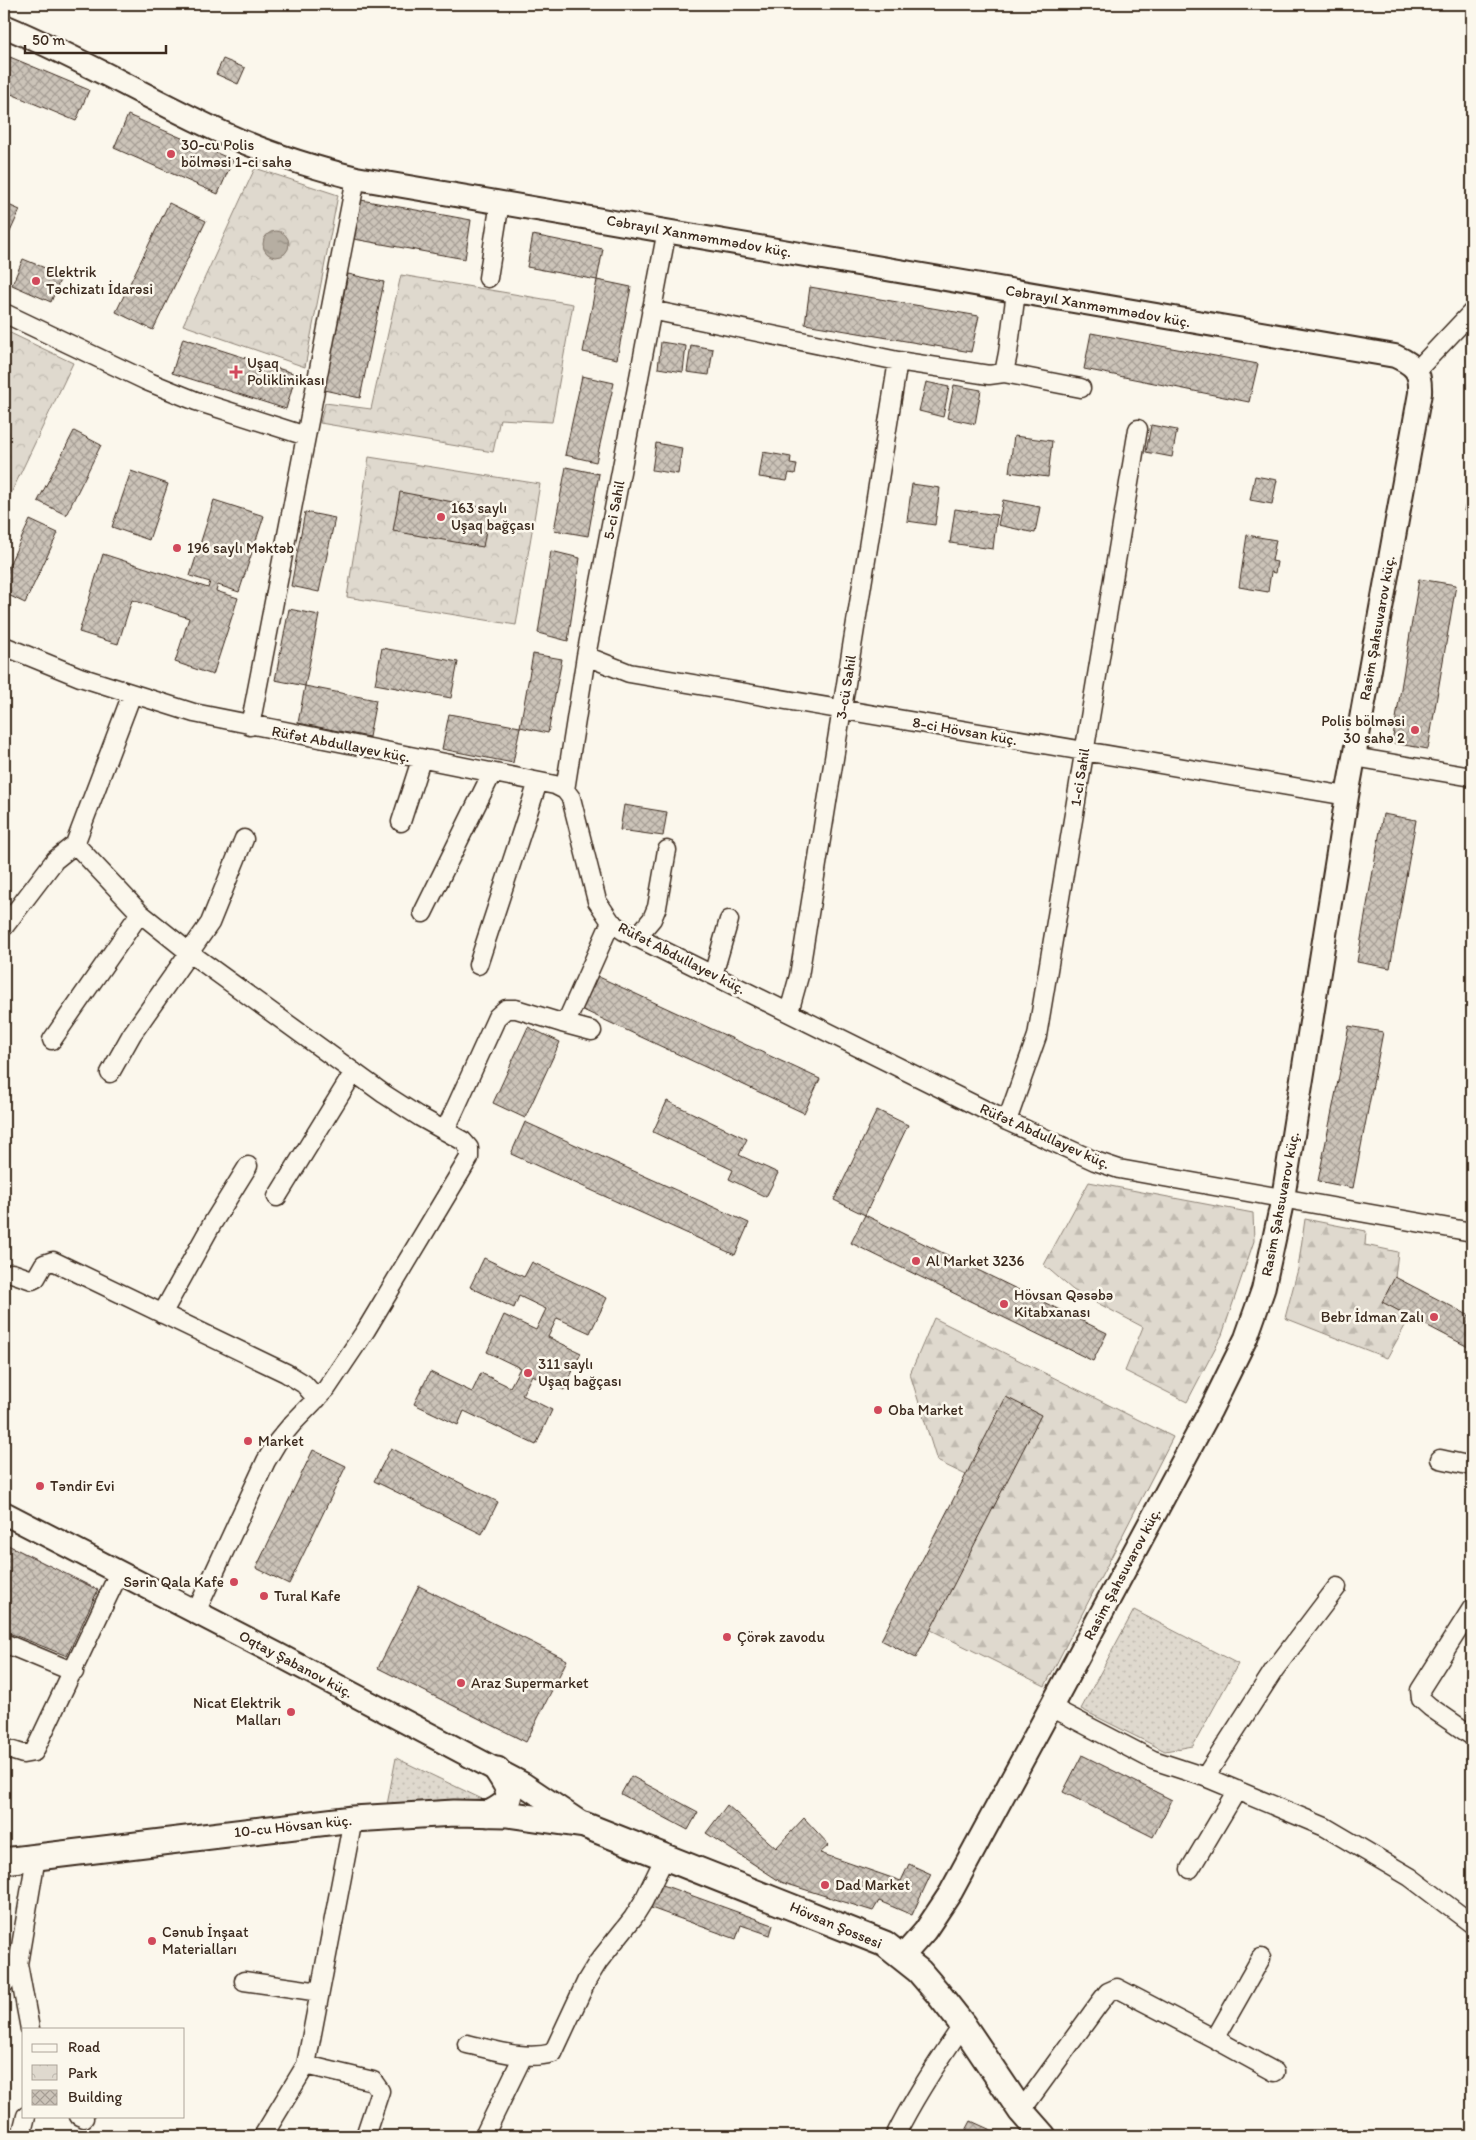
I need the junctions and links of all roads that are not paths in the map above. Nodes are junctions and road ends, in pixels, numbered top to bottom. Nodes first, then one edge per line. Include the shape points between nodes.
1 (4, 26) edge
2 (356, 178) junction
3 (500, 202) junction
4 (666, 230) junction
5 (488, 278) dead end
6 (1016, 292) junction
7 (652, 310) junction
8 (1472, 312) edge
9 (4, 313) edge
10 (898, 361) junction
11 (1417, 370) junction
12 (1004, 372) junction
13 (1081, 388) dead end
14 (1138, 430) dead end
15 (306, 436) junction
16 (4, 646) edge
17 (586, 656) junction
18 (132, 694) junction
19 (842, 709) junction
20 (250, 726) junction
21 (1084, 752) junction
22 (1354, 757) junction
23 (422, 760) junction
24 (492, 773) junction
25 (1472, 777) edge
26 (538, 782) junction
27 (564, 790) junction
28 (1347, 796) junction
29 (400, 822) dead end
30 (244, 839) dead end
31 (75, 844) junction
32 (667, 850) dead end
33 (140, 913) junction
34 (423, 913) dead end
35 (729, 920) dead end
36 (612, 922) junction
37 (4, 927) edge
38 (636, 938) junction
39 (190, 953) junction
40 (478, 965) dead end
41 (713, 975) junction
42 (789, 1012) junction
43 (562, 1023) junction
44 (592, 1031) dead end
45 (52, 1040) dead end
46 (110, 1072) dead end
47 (354, 1072) junction
48 (1007, 1121) junction
49 (445, 1131) junction
50 (248, 1166) dead end
51 (277, 1197) dead end
52 (1283, 1198) junction
53 (1472, 1232) edge
54 (12, 1273) dead end
55 (162, 1314) junction
56 (317, 1398) junction
57 (1440, 1459) dead end
58 (1472, 1466) edge
59 (4, 1513) edge
60 (119, 1573) junction
61 (1337, 1587) dead end
62 (1472, 1608) edge
63 (196, 1612) junction
64 (4, 1643) edge
65 (74, 1672) junction
66 (1052, 1708) junction
67 (1472, 1736) edge
68 (4, 1748) edge
69 (498, 1770) junction
70 (1205, 1777) junction
71 (1237, 1790) junction
72 (488, 1814) junction
73 (353, 1819) junction
74 (584, 1825) junction
75 (36, 1857) junction
76 (665, 1857) junction
77 (4, 1861) edge
78 (1190, 1869) dead end
79 (1472, 1924) edge
80 (902, 1957) junction
81 (1260, 1958) dead end
82 (18, 1964) junction
83 (244, 1981) dead end
84 (4, 1984) edge
85 (320, 1992) junction
86 (962, 2025) junction
87 (30, 2028) edge
88 (1215, 2039) junction
89 (467, 2044) dead end
90 (523, 2056) junction
91 (306, 2065) junction
92 (1275, 2072) dead end
93 (1021, 2112) junction
94 (26, 2118) edge
95 (21, 2136) edge
96 (263, 2136) edge
97 (365, 2136) edge
98 (484, 2136) edge
99 (895, 2136) edge
100 (1043, 2136) edge

1 - 2 street, Cəbrayıl Xanməmmədov küç. via 224,134 298,162
2 - 3 street, Cəbrayıl Xanməmmədov küç.
2 - 15 street
3 - 4 street, Cəbrayıl Xanməmmədov küç.
3 - 5 street
4 - 6 street, Cəbrayıl Xanməmmədov küç.
4 - 7 street, 5-ci Sahil
6 - 11 street, Cəbrayıl Xanməmmədov küç. via 1395,356
6 - 12 street
7 - 10 street
7 - 17 street, 5-ci Sahil
8 - 11 street
9 - 15 street via 149,382 196,401
10 - 12 street via 989,375
10 - 19 street, 3-cü Sahil
11 - 22 street, Rasim Şahsuvarov küç. via 1421,380 1420,393
12 - 13 street
14 - 21 street, 1-ci Sahil
15 - 20 street
16 - 18 street, Rüfət Abdullayev küç.
17 - 19 street, 8-ci Hövsan küç. via 629,673
17 - 27 street, 5-ci Sahil
18 - 20 street, Rüfət Abdullayev küç.
18 - 31 street
19 - 21 street, 8-ci Hövsan küç.
19 - 42 street, 3-cü Sahil via 799,976
20 - 23 street, Rüfət Abdullayev küç.
21 - 28 street, 8-ci Hövsan küç.
21 - 48 street, 1-ci Sahil via 1037,1036
22 - 25 street
22 - 28 street, Rasim Şahsuvarov küç.
23 - 24 street, Rüfət Abdullayev küç.
23 - 29 street
24 - 26 street, Rüfət Abdullayev küç.
24 - 34 street
26 - 27 street, Rüfət Abdullayev küç.
26 - 40 street
27 - 36 street, Rüfət Abdullayev küç. via 575,811 597,901
28 - 52 street, Rasim Şahsuvarov küç.
30 - 39 street via 210,923
31 - 33 street
31 - 37 street via 56,860
32 - 38 street via 657,907 652,919
33 - 39 street
33 - 45 street
35 - 41 street
36 - 38 street, Rüfət Abdullayev küç.
36 - 43 street via 569,1016
38 - 41 street, Rüfət Abdullayev küç.
39 - 46 street via 132,1034
39 - 47 street
41 - 42 street, Rüfət Abdullayev küç.
42 - 48 street, Rüfət Abdullayev küç.
43 - 44 street
43 - 49 street via 516,1009 506,1009 497,1017
47 - 49 street
47 - 51 street
48 - 52 street, Rüfət Abdullayev küç. via 1119,1169
49 - 56 street via 463,1141 469,1148 469,1158 366,1330
50 - 55 street
52 - 53 street, Rüfət Abdullayev küç.
52 - 66 street, Rasim Şahsuvarov küç. via 1263,1290 1246,1338
54 - 55 street via 32,1280 44,1264 53,1262
55 - 56 street via 286,1373 304,1384
56 - 63 street via 278,1441 266,1461
57 - 58 street
59 - 60 street, Oqtay Şabanov küç.
60 - 63 street, Oqtay Şabanov küç.
60 - 65 street
61 - 70 street via 1274,1670
62 - 67 street via 1420,1690 1421,1699 1430,1707
63 - 69 street, Oqtay Şabanov küç.
64 - 65 street
65 - 68 street via 34,1752 23,1754
66 - 70 street via 1153,1760
66 - 80 street, Rasim Şahsuvarov küç. via 951,1892 925,1932
69 - 72 main road via 510,1791 509,1800
69 - 74 street, Oqtay Şabanov küç.
70 - 71 street
71 - 78 street
71 - 79 street via 1326,1828 1410,1877
72 - 73 main road, 10-cu Hövsan küç.
72 - 74 main road, 10-cu Hövsan küç. via 540,1817
73 - 75 main road, 10-cu Hövsan küç.
73 - 85 street
74 - 76 main road, Hövsan Şossesi
75 - 77 main road, 10-cu Hövsan küç.
75 - 82 street
76 - 80 main road, Hövsan Şossesi via 866,1936
76 - 90 street via 633,1918 587,1980 553,2053
80 - 86 main road, Hövsan Şossesi via 920,1971
81 - 88 street
82 - 84 street
82 - 87 street
83 - 85 street
85 - 91 street
86 - 93 main road, Hövsan Şossesi
86 - 99 street
88 - 92 street
88 - 93 street via 1117,1988 1108,1992
89 - 90 street
90 - 98 street
91 - 96 street
91 - 97 street via 373,2081 380,2090
93 - 100 main road, Hövsan Şossesi
94 - 95 street

